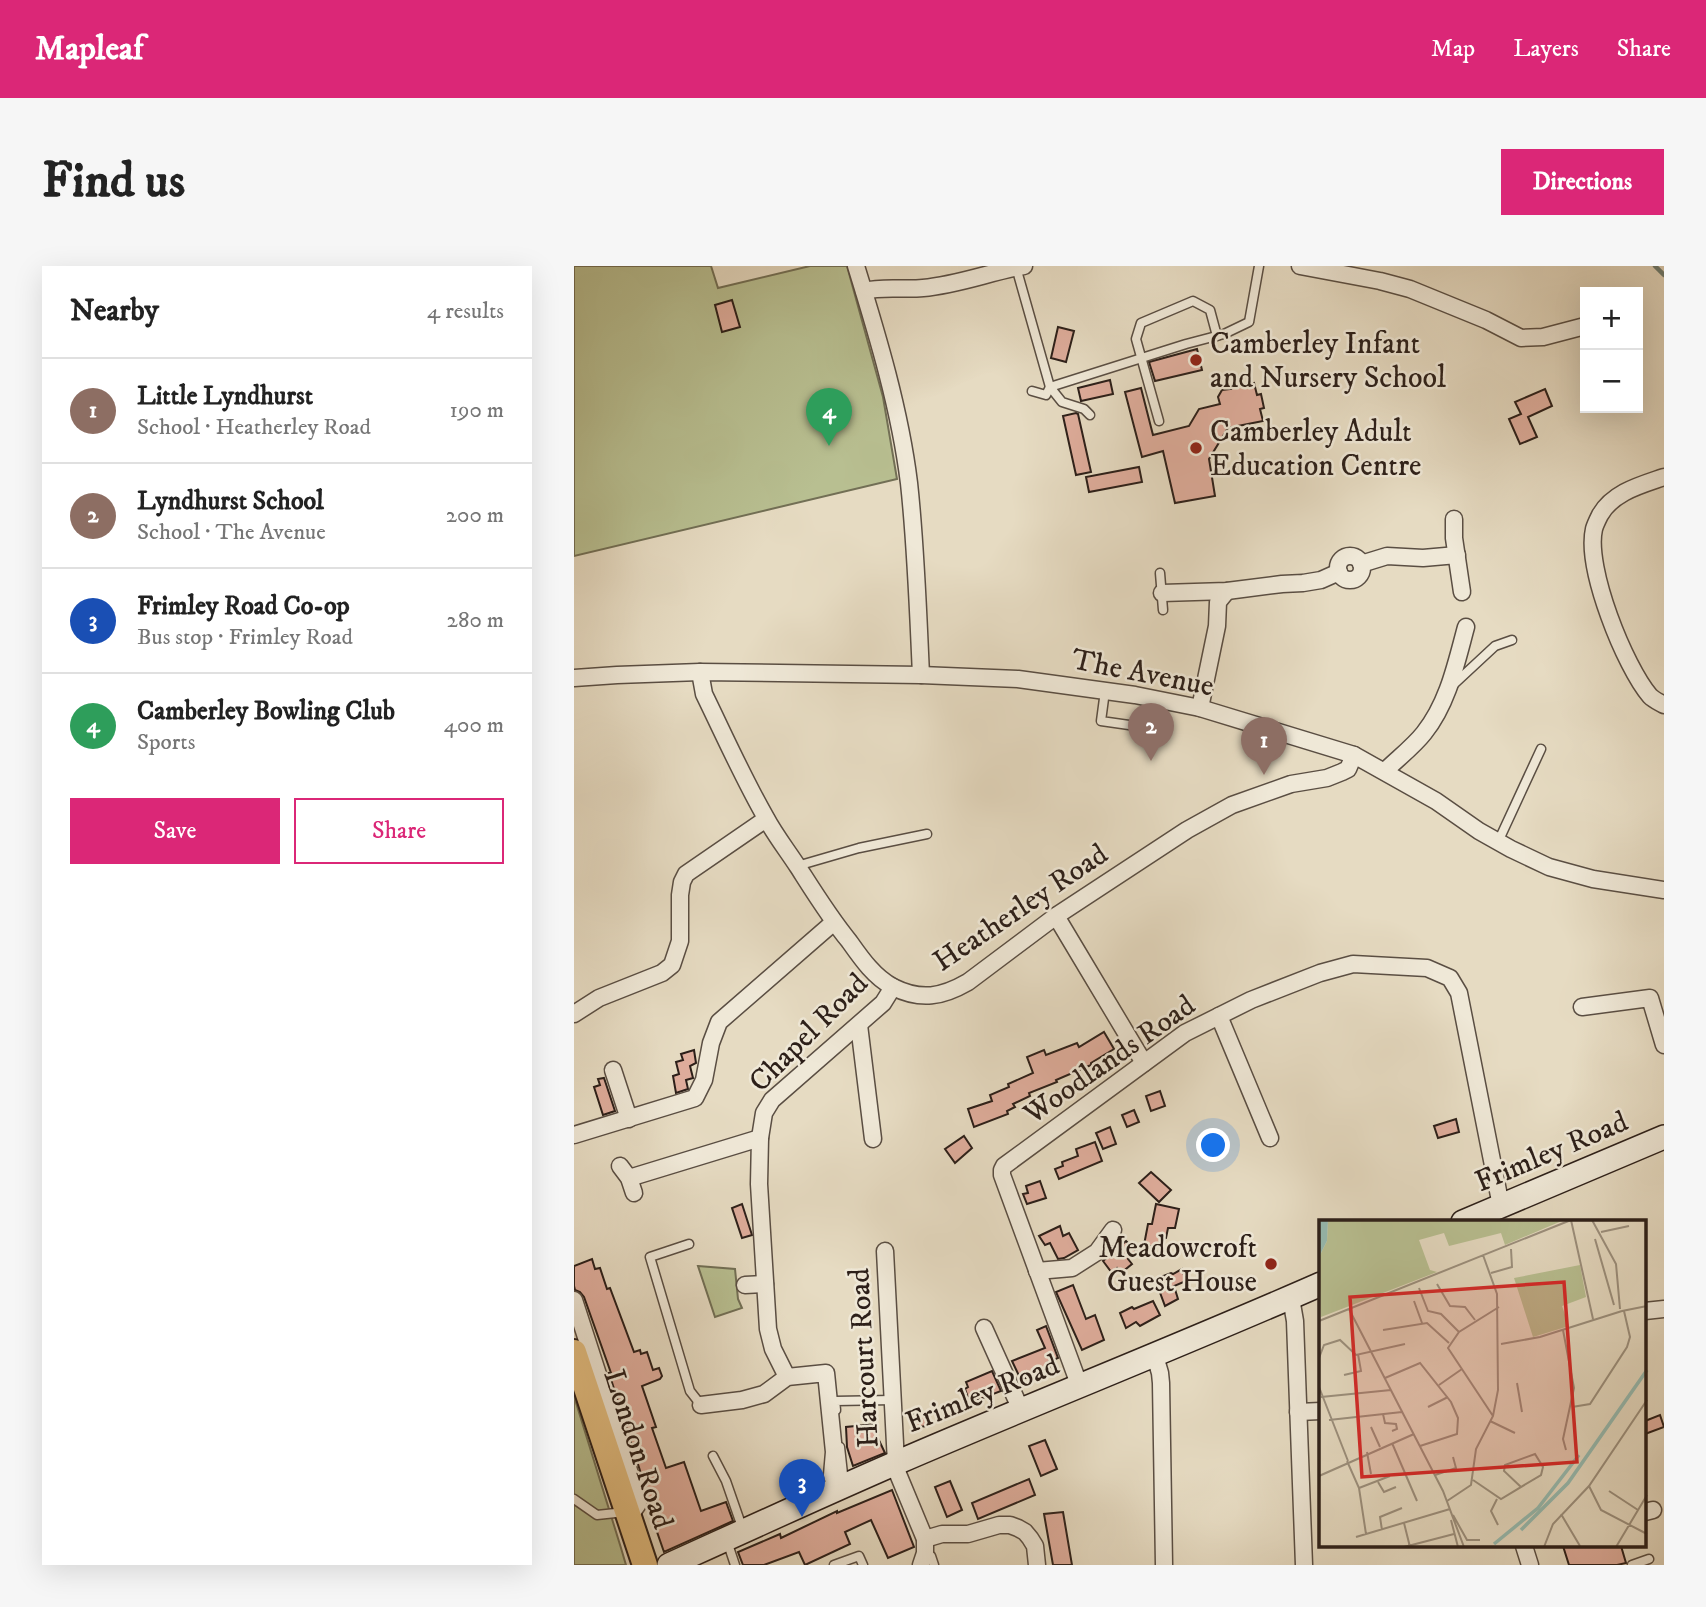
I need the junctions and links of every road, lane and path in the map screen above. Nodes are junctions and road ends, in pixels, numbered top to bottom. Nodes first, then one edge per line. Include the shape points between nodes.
1 (856, 266) edge
2 (1259, 266) edge
3 (1300, 266) edge
4 (1020, 267) edge
5 (1331, 269) edge
6 (979, 271) edge
7 (864, 291) junction
8 (1580, 327) edge
9 (1217, 336) junction
10 (1140, 359) junction
11 (1050, 387) junction
12 (1032, 391) dead end
13 (1090, 415) dead end
14 (1159, 421) dead end
15 (1664, 477) edge
16 (1454, 519) dead end
17 (1457, 555) junction
18 (1160, 573) dead end
19 (1227, 591) junction
20 (1462, 592) dead end
21 (1162, 593) junction
22 (1163, 610) dead end
23 (1466, 627) dead end
24 (1512, 640) dead end
25 (701, 672) junction
26 (921, 675) junction
27 (574, 678) edge
28 (1448, 689) junction
29 (1105, 691) junction
30 (1664, 705) edge
31 (1200, 708) junction
32 (1150, 728) dead end
33 (1541, 749) dead end
34 (1354, 755) junction
35 (1384, 771) junction
36 (766, 819) junction
37 (927, 834) dead end
38 (1498, 842) junction
39 (797, 866) junction
40 (1664, 890) edge
41 (1056, 916) junction
42 (834, 922) junction
43 (893, 987) junction
44 (1582, 1007) dead end
45 (574, 1014) edge
46 (1219, 1016) junction
47 (859, 1025) junction
48 (1664, 1045) edge
49 (1144, 1063) junction
50 (613, 1070) dead end
51 (629, 1119) junction
52 (574, 1135) edge
53 (760, 1138) junction
54 (1270, 1138) dead end
55 (1664, 1138) edge
56 (873, 1139) dead end
57 (628, 1179) dead end
58 (1501, 1206) junction
59 (1469, 1220) edge
60 (1112, 1230) dead end
61 (689, 1244) dead end
62 (885, 1251) dead end
63 (1037, 1271) junction
64 (765, 1284) junction
65 (746, 1285) dead end
66 (1319, 1285) edge
67 (1291, 1298) junction
68 (574, 1300) edge
69 (1664, 1309) edge
70 (1646, 1311) edge
71 (984, 1328) dead end
72 (574, 1352) edge
73 (1155, 1356) junction
74 (787, 1377) junction
75 (1080, 1387) junction
76 (893, 1400) junction
77 (701, 1405) joint
78 (1021, 1410) junction
79 (1319, 1411) edge
80 (1298, 1412) junction
81 (713, 1456) dead end
82 (896, 1463) junction
83 (840, 1488) junction
84 (574, 1499) edge
85 (628, 1514) junction
86 (734, 1534) junction
87 (1525, 1548) edge
88 (926, 1556) edge
89 (1649, 1559) dead end
90 (645, 1565) edge
91 (669, 1565) edge
92 (736, 1565) edge
93 (834, 1565) edge
94 (863, 1565) edge
95 (1037, 1565) edge
96 (1164, 1565) edge
97 (1304, 1565) edge
98 (1530, 1565) edge
99 (1632, 1565) edge

1 - 7 street
2 - 9 lane via 1249,322
3 - 5 street
4 - 6 street
4 - 11 lane
5 - 8 street via 1410,289 1521,338
6 - 7 street via 952,284
7 - 26 street via 907,471
9 - 10 lane
9 - 10 lane via 1210,310 1193,301 1141,323 1136,339
10 - 11 lane
10 - 14 lane
11 - 12 lane via 1046,395
11 - 13 lane via 1062,402
15 - 30 street via 1608,502 1594,529 1593,544 1600,584 1621,647 1643,687
16 - 17 street
17 - 19 street via 1387,556 1361,564 1360,575 1352,580 1339,572 1321,580
17 - 20 street
18 - 21 lane
19 - 21 street
19 - 31 street via 1218,602
21 - 22 lane
23 - 28 street
24 - 28 lane via 1495,646
25 - 26 street, The Avenue
25 - 27 street, The Avenue
25 - 36 street, Heatherley Road via 704,694
26 - 29 street, The Avenue via 1018,679
28 - 35 street via 1424,733
29 - 31 street, The Avenue
29 - 32 lane via 1101,721
31 - 34 street, The Avenue
33 - 38 lane
34 - 35 street, The Avenue
34 - 41 street, Heatherley Road via 1342,772 1291,784 1221,811
35 - 38 street, The Avenue
36 - 39 street, Heatherley Road
36 - 45 street via 686,874 680,895 680,941 672,965
37 - 39 lane
38 - 40 street, The Avenue via 1549,867
39 - 42 street, Heatherley Road
41 - 43 street, Heatherley Road via 952,991 923,996
41 - 49 street
42 - 43 street, Heatherley Road via 870,969
42 - 51 street via 719,1022 695,1098
43 - 47 street, Chapel Road
44 - 48 street via 1650,998
46 - 49 street, Woodlands Road via 1185,1033
46 - 54 street
46 - 58 street, Woodlands Road via 1320,973 1353,964 1427,968 1450,978 1459,993
47 - 53 street, Chapel Road via 772,1100 764,1113
47 - 56 street
49 - 63 street, Woodlands Road via 1004,1166 1002,1175
50 - 51 street
51 - 52 street
53 - 57 street
53 - 64 street, Chapel Road
55 - 58 main road, Frimley Road
58 - 59 main road, Frimley Road
60 - 63 street via 1097,1252 1072,1268
61 - 77 lane via 650,1257 690,1391
62 - 76 street, Harcourt Road
63 - 75 street, Woodlands Road
64 - 65 street
64 - 74 street, Chapel Road via 772,1349
66 - 67 main road, Frimley Road
67 - 73 main road, Frimley Road
67 - 80 street
68 - 85 street via 633,1483 638,1504
69 - 70 street
71 - 78 street
72 - 85 main road, London Road
73 - 75 main road, Frimley Road
73 - 96 street via 1161,1383
74 - 77 street via 764,1394
74 - 83 street via 826,1373 832,1475
75 - 78 main road, Frimley Road
76 - 82 street, Harcourt Road
76 - 83 lane via 835,1401
78 - 82 main road, Frimley Road
79 - 80 street
80 - 97 street
81 - 86 lane via 726,1481
82 - 83 main road, Frimley Road
82 - 88 street, Harcourt Road
83 - 86 main road, Frimley Road
84 - 85 lane via 597,1515
85 - 90 main road, London Road
86 - 91 main road, Frimley Road
86 - 92 lane
87 - 98 street
88 - 95 street via 942,1534 1010,1525 1030,1538
89 - 99 lane
93 - 94 lane via 859,1556

